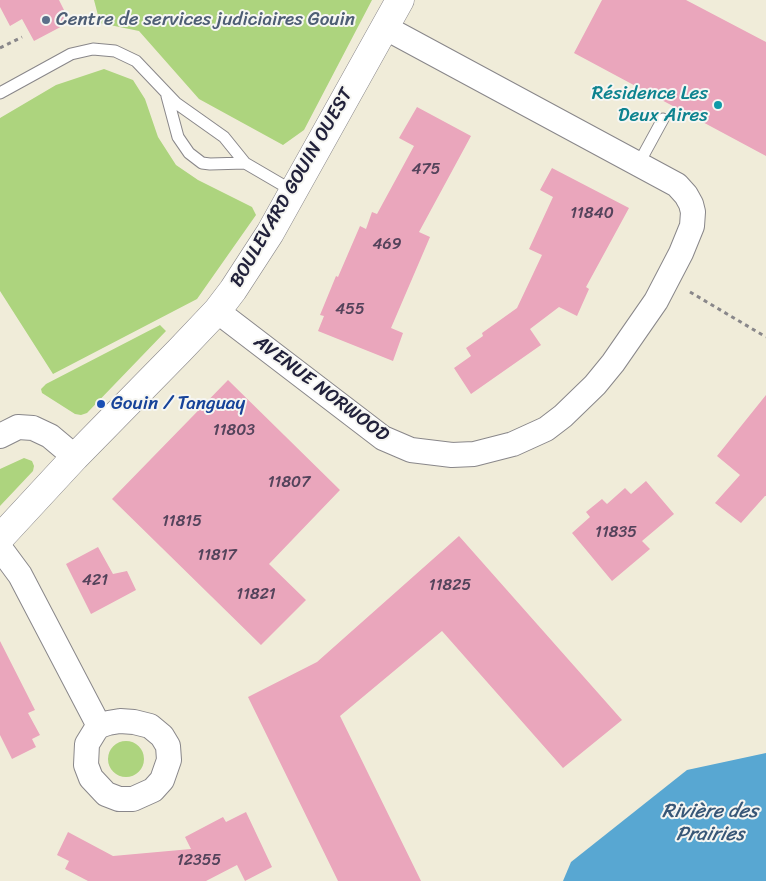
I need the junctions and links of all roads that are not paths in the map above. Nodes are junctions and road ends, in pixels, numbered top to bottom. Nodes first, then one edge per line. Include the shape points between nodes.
1 (400, 0) edge
2 (386, 28) junction
3 (0, 93) edge
4 (166, 94) junction
5 (663, 119) dead end
6 (245, 163) junction
7 (639, 163) junction
8 (293, 191) junction
9 (217, 311) junction
10 (0, 436) edge
11 (75, 457) junction
12 (0, 538) edge
13 (0, 548) edge
14 (100, 726) dead end

1 - 2 street, BOULEVARD GOUIN OUEST
2 - 7 street, AVENUE NORWOOD
2 - 8 street, BOULEVARD GOUIN OUEST
3 - 4 lane via 71,54 92,49 115,51 136,61
4 - 6 lane via 192,117 224,138
4 - 6 lane via 178,137 188,153 202,163
5 - 7 lane
6 - 8 lane
7 - 9 street, AVENUE NORWOOD via 667,178 686,194 693,212 687,241 656,301 595,385 552,424 513,444 474,454 452,455 397,445 346,411
8 - 9 street, BOULEVARD GOUIN OUEST via 256,256
9 - 11 street, BOULEVARD GOUIN OUEST
10 - 11 street via 18,427 33,428 50,436
11 - 12 street, BOULEVARD GOUIN OUEST
13 - 14 street via 20,576

